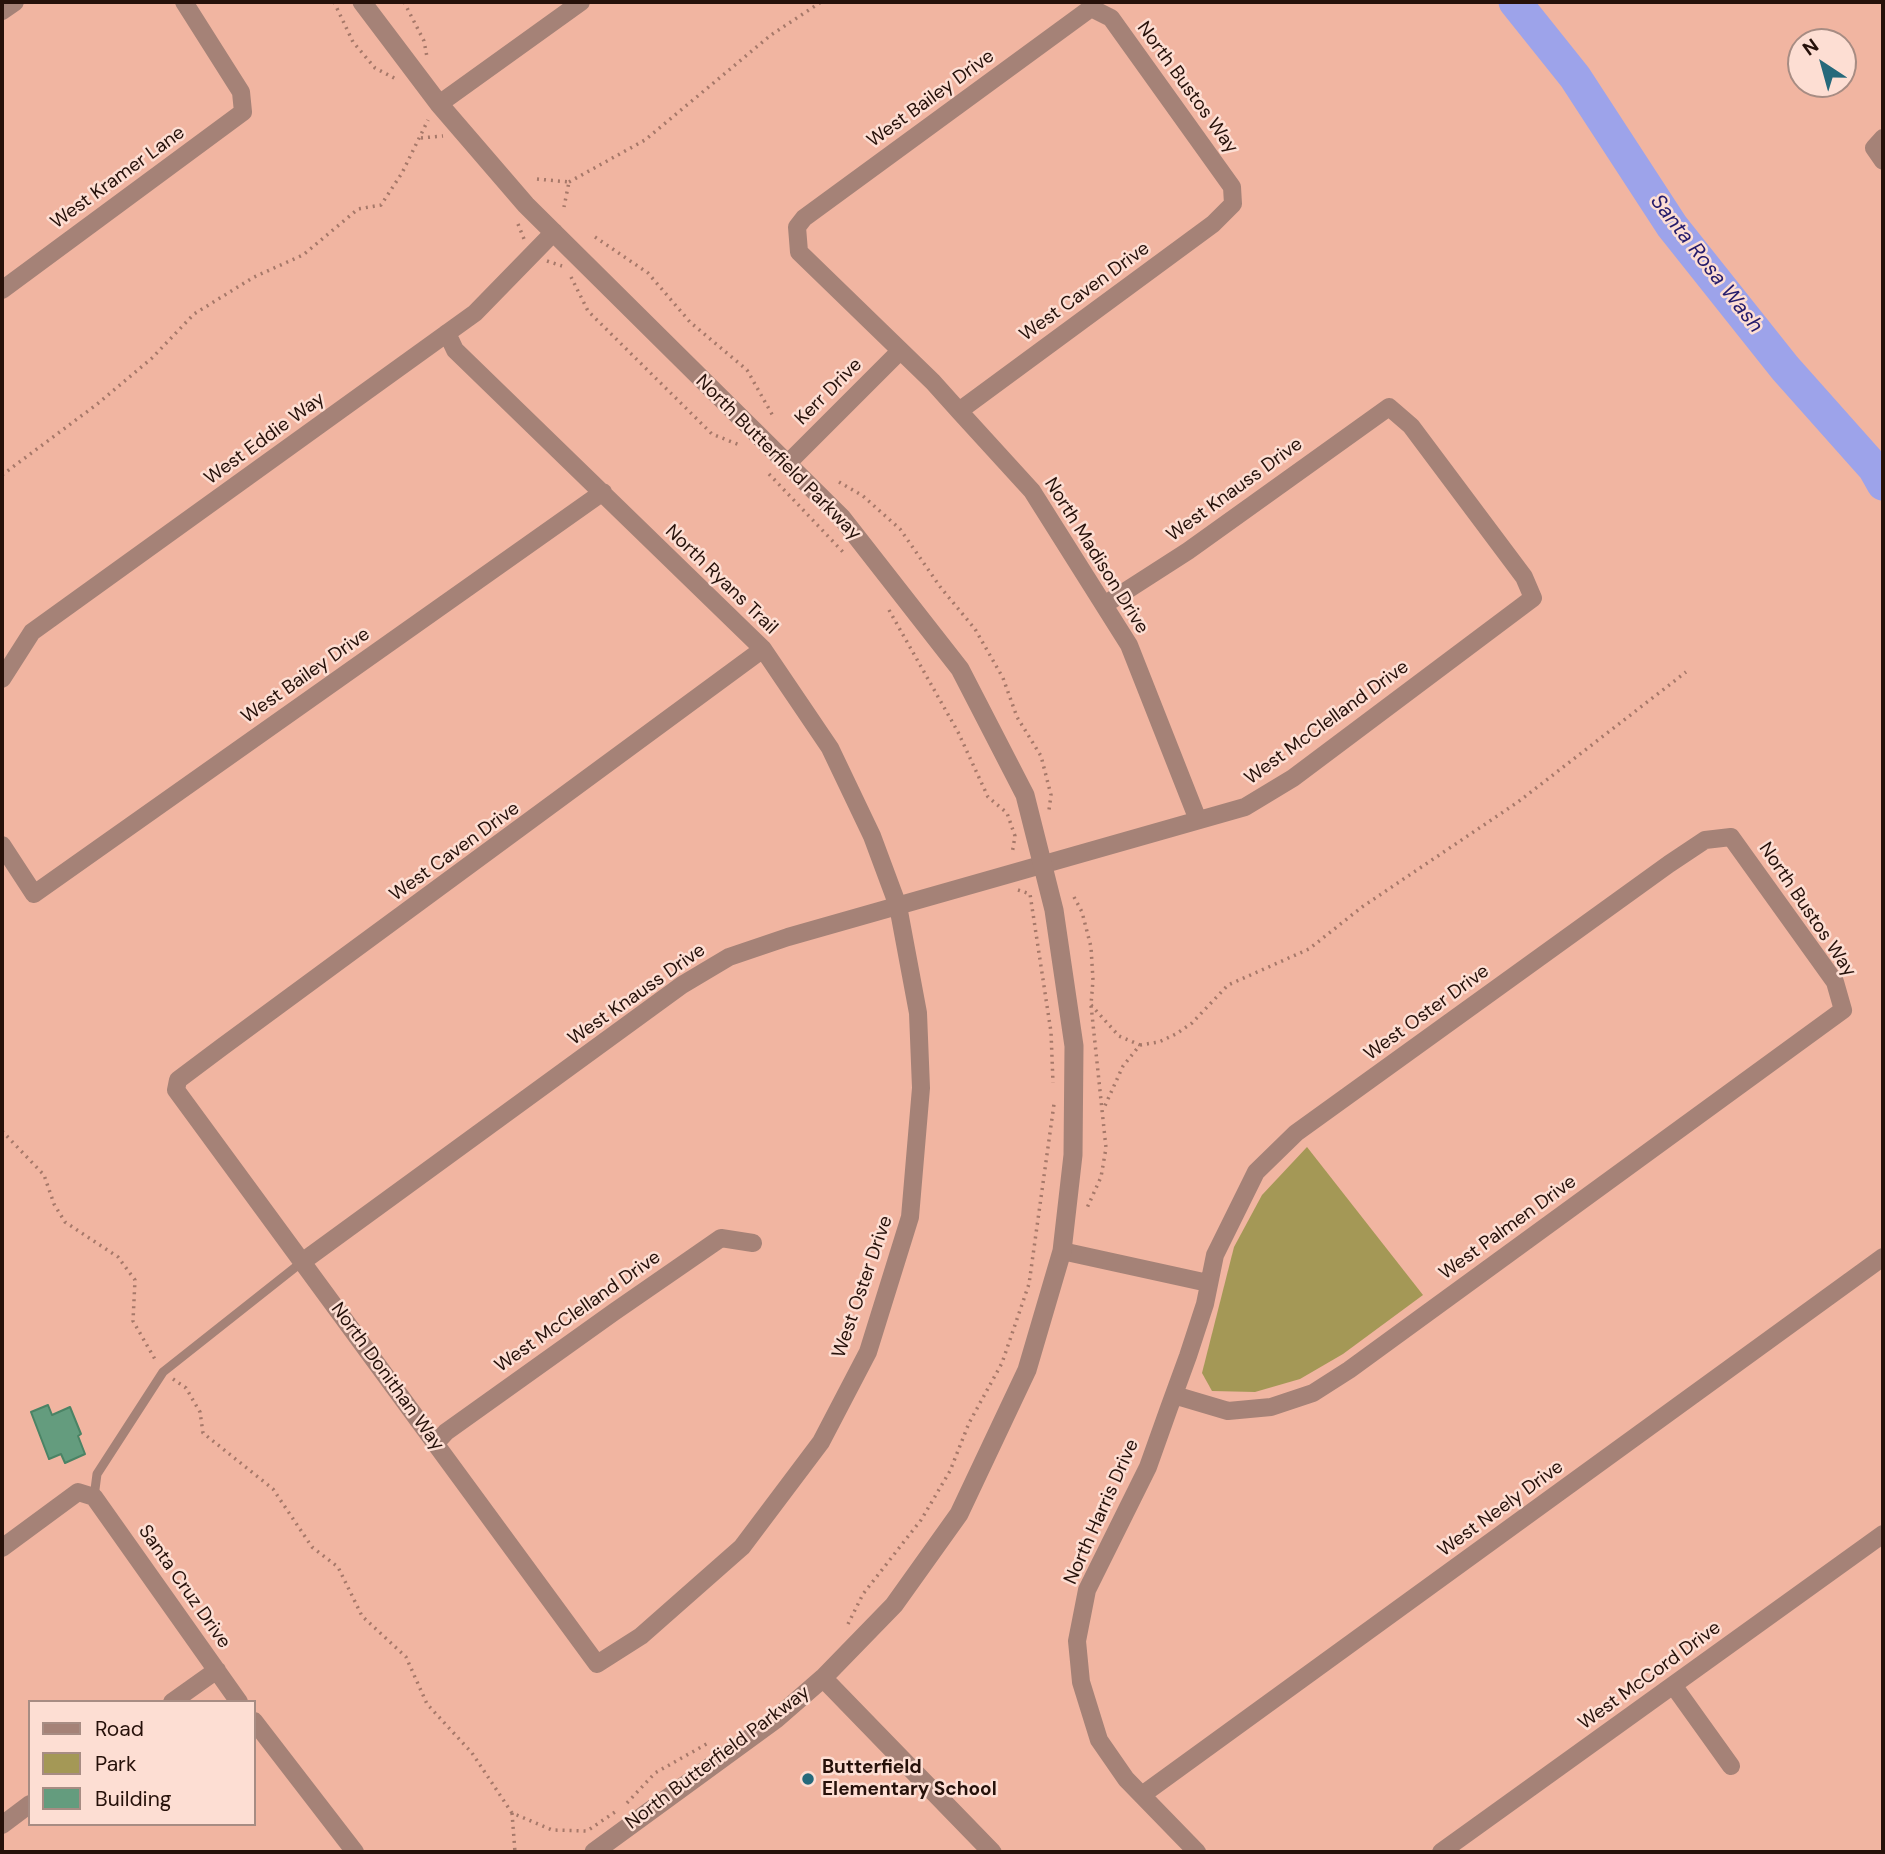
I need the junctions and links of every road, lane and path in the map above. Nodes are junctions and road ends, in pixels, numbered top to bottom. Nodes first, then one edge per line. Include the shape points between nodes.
1 (15, 2) edge
2 (184, 2) edge
3 (334, 2) edge
4 (362, 2) edge
5 (404, 2) edge
6 (581, 2) edge
7 (821, 2) edge
8 (560, 8) edge
9 (1091, 8) joint
10 (2, 11) edge
11 (433, 65) dead end
12 (404, 89) dead end
13 (430, 113) junction
14 (450, 146) dead end
15 (537, 179) dead end
16 (569, 182) junction
17 (1233, 204) joint
18 (564, 207) dead end
19 (517, 219) dead end
20 (797, 227) joint
21 (554, 232) junction
22 (595, 237) dead end
23 (536, 251) junction
24 (2, 290) edge
25 (447, 333) junction
26 (900, 351) junction
27 (959, 411) junction
28 (773, 416) dead end
29 (751, 455) dead end
30 (788, 463) junction
31 (760, 465) dead end
32 (2, 475) edge
33 (839, 482) dead end
34 (603, 492) junction
35 (844, 553) dead end
36 (1533, 598) joint
37 (886, 605) dead end
38 (1104, 605) junction
39 (763, 649) junction
40 (1686, 672) dead end
41 (2, 679) edge
42 (1049, 810) dead end
43 (1198, 820) junction
44 (1731, 837) joint
45 (2, 845) edge
46 (1045, 866) junction
47 (1005, 877) junction
48 (1074, 897) dead end
49 (898, 906) junction
50 (1091, 1004) junction
51 (1843, 1010) joint
52 (1140, 1045) junction
53 (1054, 1086) dead end
54 (176, 1090) joint
55 (1054, 1100) dead end
56 (1102, 1112) junction
57 (2, 1131) edge
58 (1085, 1211) dead end
59 (753, 1243) dead end
60 (1062, 1251) junction
61 (1883, 1257) edge
62 (302, 1262) junction
63 (1208, 1283) junction
64 (163, 1372) junction
65 (1174, 1395) junction
66 (436, 1443) junction
67 (94, 1497) junction
68 (1883, 1534) edge
69 (2, 1548) edge
70 (844, 1631) dead end
71 (597, 1664) joint
72 (216, 1670) junction
73 (823, 1678) junction
74 (1673, 1685) junction
75 (175, 1700) edge
76 (238, 1700) edge
77 (256, 1724) edge
78 (713, 1741) dead end
79 (1731, 1766) dead end
80 (1142, 1795) junction
81 (28, 1806) edge
82 (512, 1813) junction
83 (2, 1825) edge
84 (1467, 1845) edge
85 (355, 1852) edge
86 (515, 1852) edge
87 (594, 1852) edge
88 (992, 1852) edge
89 (1197, 1852) edge
90 (1441, 1852) edge

1 - 10 street
2 - 24 street, West Kramer Lane via 241,92 243,113
3 - 12 path via 353,42 375,68
4 - 13 street, North Butterfield Parkway
5 - 11 path
6 - 8 street
7 - 16 path via 771,35 645,140
8 - 13 street
9 - 17 street, North Bustos Way via 1111,18 1232,187
9 - 20 street, West Bailey Drive
13 - 14 path
13 - 21 street, North Butterfield Parkway
13 - 32 path via 381,205 358,209 303,255 254,277 194,314 152,358 96,405
15 - 16 path
16 - 18 path
17 - 27 street, West Caven Drive via 1193,239
19 - 23 path via 521,236
20 - 26 street, North Madison Drive via 799,252
21 - 23 street, West Eddie Way
21 - 30 street, North Butterfield Parkway
22 - 28 path via 648,273 690,322 747,370
23 - 25 street, West Eddie Way via 475,313
23 - 29 path via 550,264 564,266 588,311 712,434 741,445
25 - 34 street, North Ryans Trail via 456,350
25 - 41 street, West Eddie Way via 32,632
26 - 27 street, North Madison Drive
26 - 30 street, Kerr Drive
27 - 38 street, North Madison Drive via 1032,491
30 - 46 street, North Butterfield Parkway via 842,518 960,669 1025,794
31 - 35 path
33 - 42 path via 863,496 900,529 975,629 1038,750 1049,785
34 - 39 street, North Ryans Trail
34 - 45 street, West Bailey Drive via 34,894
36 - 38 street, West Knauss Drive via 1524,577 1411,426 1389,407 1188,551
36 - 43 street, West McClelland Drive via 1293,778 1245,807
37 - 47 path via 958,732 988,797 1007,813 1015,836
38 - 43 street, North Madison Drive via 1129,645
39 - 49 street, North Ryans Trail via 830,748 872,836
39 - 54 street, West Caven Drive via 178,1080
40 - 52 path via 1518,802 1309,948 1228,985 1184,1029 1159,1042
43 - 46 street, West McClelland Drive
44 - 51 street, North Bustos Way via 1835,982
44 - 63 street, West Oster Drive via 1705,840 1669,863 1296,1133 1256,1172 1215,1255
46 - 47 street, West Knauss Drive
46 - 60 street, North Butterfield Parkway via 1074,1046 1073,1155
47 - 49 street, West Knauss Drive
47 - 53 path via 1030,894 1051,1032
48 - 50 path via 1091,947
49 - 62 street, West Knauss Drive via 729,957 682,985
49 - 71 street, West Oster Drive via 918,1013 921,1088 910,1217 868,1352 821,1442 742,1547 641,1636
50 - 52 path via 1119,1036
50 - 56 path
51 - 65 street, West Palmen Drive via 1313,1393 1271,1407 1228,1411
52 - 56 path via 1123,1066
54 - 62 street, North Donithan Way
55 - 70 path via 1028,1284 1002,1363 950,1471 921,1520 863,1594
56 - 58 path via 1104,1163
57 - 64 path via 44,1175 65,1222 118,1257 135,1279 133,1321
59 - 66 street, West McClelland Drive via 721,1238
60 - 63 street
60 - 73 street, North Butterfield Parkway via 1027,1370 960,1514 894,1605
61 - 80 street, West Neely Drive
62 - 64 lane
62 - 66 street, North Donithan Way
63 - 65 street, North Harris Drive
64 - 67 lane via 97,1474
64 - 82 path via 186,1388 200,1412 203,1433 273,1489 312,1546 338,1567 362,1616 405,1657 427,1704 472,1753
65 - 80 street, North Harris Drive via 1148,1467 1087,1590 1077,1641 1081,1682 1099,1740
66 - 71 street, North Donithan Way
67 - 69 street via 78,1492
67 - 72 street, Santa Cruz Drive
68 - 74 street, West McCord Drive
72 - 75 street
72 - 76 street, Santa Cruz Drive
73 - 87 street, North Butterfield Parkway via 776,1719
73 - 88 street
74 - 79 street
74 - 84 street, West McCord Drive
77 - 85 street
78 - 82 path via 655,1773 628,1802 587,1830 552,1830
80 - 89 street, North Harris Drive
81 - 83 street
82 - 86 path
84 - 90 street, West McCord Drive

